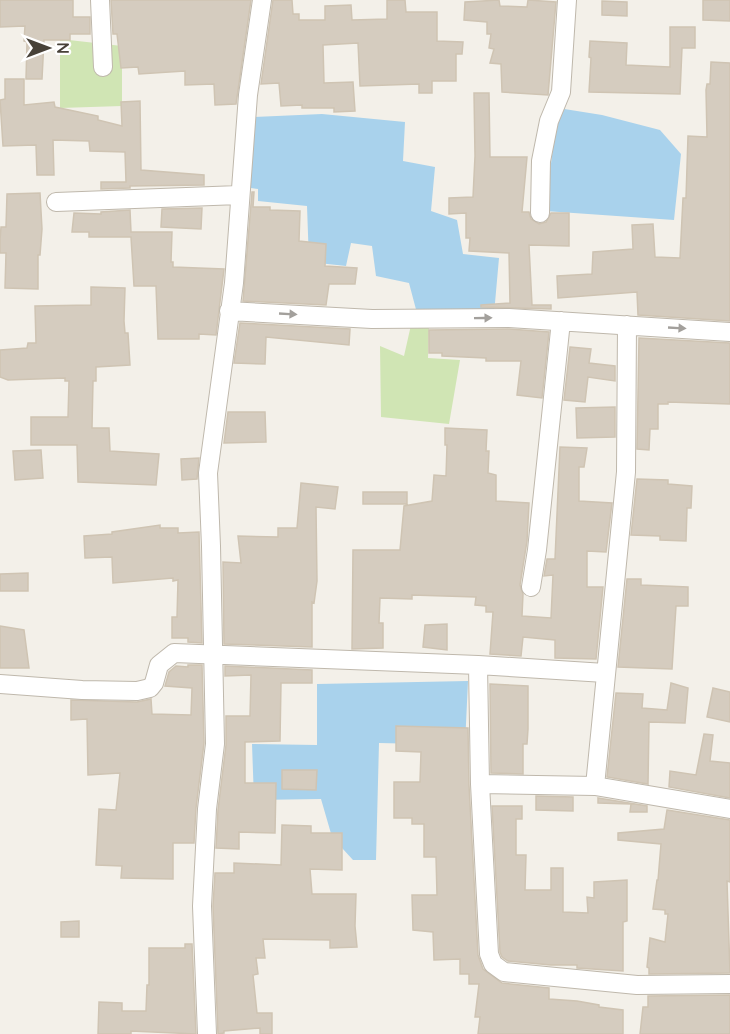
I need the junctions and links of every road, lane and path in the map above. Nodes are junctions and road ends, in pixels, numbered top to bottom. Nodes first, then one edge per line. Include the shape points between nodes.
1 (100, 0) edge
2 (262, 0) edge
3 (567, 0) edge
4 (103, 68) dead end
5 (239, 195) junction
6 (56, 202) dead end
7 (540, 213) dead end
8 (230, 311) junction
9 (561, 321) junction
10 (627, 325) junction
11 (730, 332) edge
12 (531, 587) dead end
13 (212, 656) junction
14 (478, 665) junction
15 (606, 673) junction
16 (0, 684) edge
17 (480, 784) junction
18 (595, 786) junction
19 (730, 808) edge
20 (730, 984) edge
21 (207, 1034) edge

1 - 4 street
2 - 5 street
3 - 7 street via 561,92 549,121 541,161
5 - 6 street
5 - 8 street
8 -> 9 street via 372,320
8 - 13 street via 208,473
9 - 10 street
9 - 12 street
10 -> 11 street
10 - 15 street via 626,472
13 - 14 street
13 - 16 street via 174,653 159,665 150,688 137,692
13 - 21 street via 215,744 202,906
14 - 15 street
14 - 17 street
15 - 18 street
17 - 18 street
17 - 20 street via 489,954 493,964 504,972 637,985
18 - 19 street

